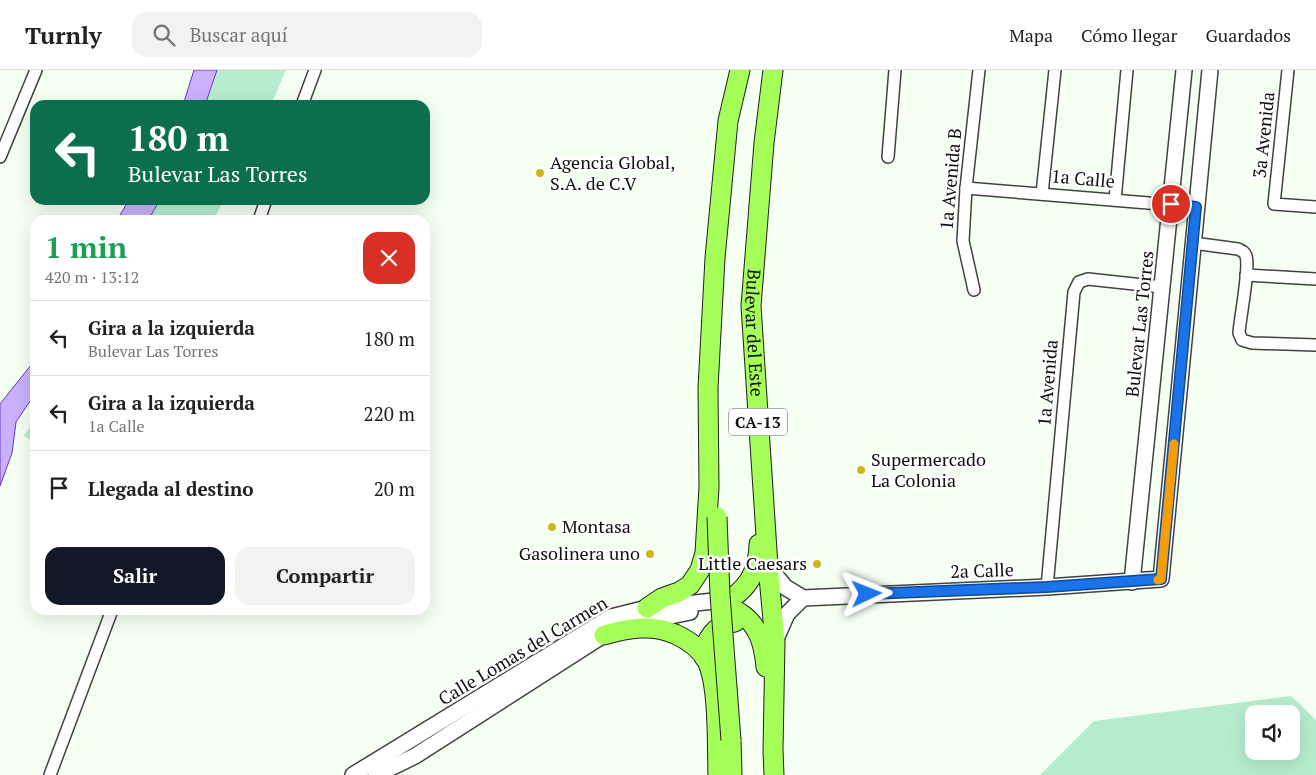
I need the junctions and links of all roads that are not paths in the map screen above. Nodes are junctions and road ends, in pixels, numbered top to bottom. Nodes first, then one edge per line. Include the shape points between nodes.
1 (36, 70) edge
2 (315, 70) edge
3 (741, 70) edge
4 (773, 70) edge
5 (895, 70) edge
6 (979, 70) edge
7 (1055, 70) edge
8 (1127, 70) edge
9 (1184, 70) edge
10 (1210, 70) edge
11 (1288, 70) edge
12 (304, 100) edge
13 (0, 156) edge
14 (888, 157) dead end
15 (966, 188) junction
16 (1042, 194) junction
17 (1115, 200) junction
18 (1171, 204) junction
19 (1196, 207) junction
20 (1316, 207) edge
21 (1193, 243) junction
22 (1246, 275) junction
23 (1316, 279) edge
24 (1162, 287) junction
25 (974, 290) dead end
26 (753, 340) junction
27 (1316, 345) edge
28 (768, 566) junction
29 (1048, 580) junction
30 (1132, 582) junction
31 (804, 598) junction
32 (723, 603) junction
33 (647, 608) junction
34 (110, 615) edge
35 (757, 629) junction
36 (604, 635) junction
37 (775, 642) junction
38 (704, 657) junction
39 (773, 750) junction
40 (50, 775) edge
41 (353, 775) edge
42 (376, 775) edge
43 (718, 775) edge
44 (732, 775) edge
45 (774, 775) edge

1 - 13 street
2 - 12 street
3 - 33 highway via 728,121 715,258 708,388 709,487 705,553 690,586
3 - 44 highway, Bulevar del Este / CA-13, bridge via 723,237 716,409 720,595
4 - 26 highway, Bulevar del Este / CA-13 via 751,306
5 - 14 street
6 - 15 street, 1a Avenida B
7 - 16 street
8 - 17 street
9 - 18 street, Bulevar Las Torres
10 - 19 street
11 - 20 street, 3a Avenida via 1274,204
15 - 16 street, 1a Calle
15 - 25 street, 1a Avenida B via 963,241
16 - 17 street, 1a Calle
17 - 18 street, 1a Calle
18 - 19 street, 1a Calle
18 - 24 street, Bulevar Las Torres
19 - 21 street
21 - 22 street via 1244,252
21 - 30 street, 2a Calle via 1161,579
22 - 23 street
22 - 27 street via 1238,333 1242,340
24 - 29 street, 1a Avenida via 1088,279 1079,282 1074,292
24 - 30 street, Bulevar Las Torres
26 - 28 highway, Bulevar del Este / CA-13
26 - 32 highway via 750,398 758,556 755,570 744,588
28 - 31 street via 785,587
28 - 37 highway, Bulevar del Este / CA-13
29 - 30 street, 2a Calle
29 - 31 street, 2a Calle
31 - 37 street via 787,614
32 - 33 street, Calle Lomas del Carmen via 714,601
32 - 35 highway via 740,612
32 - 36 street, Calle Lomas del Carmen via 714,608 617,627
33 - 41 street, Calle Lomas del Carmen via 611,616
34 - 40 street
35 - 38 highway via 741,622 722,625 710,637
35 - 39 highway via 766,664
36 - 38 highway via 629,628 660,629 694,645
36 - 42 street, Calle Lomas del Carmen via 415,756
37 - 39 highway, Bulevar del Este / CA-13
38 - 43 highway via 714,692
39 - 45 highway, Bulevar del Este / CA-13

